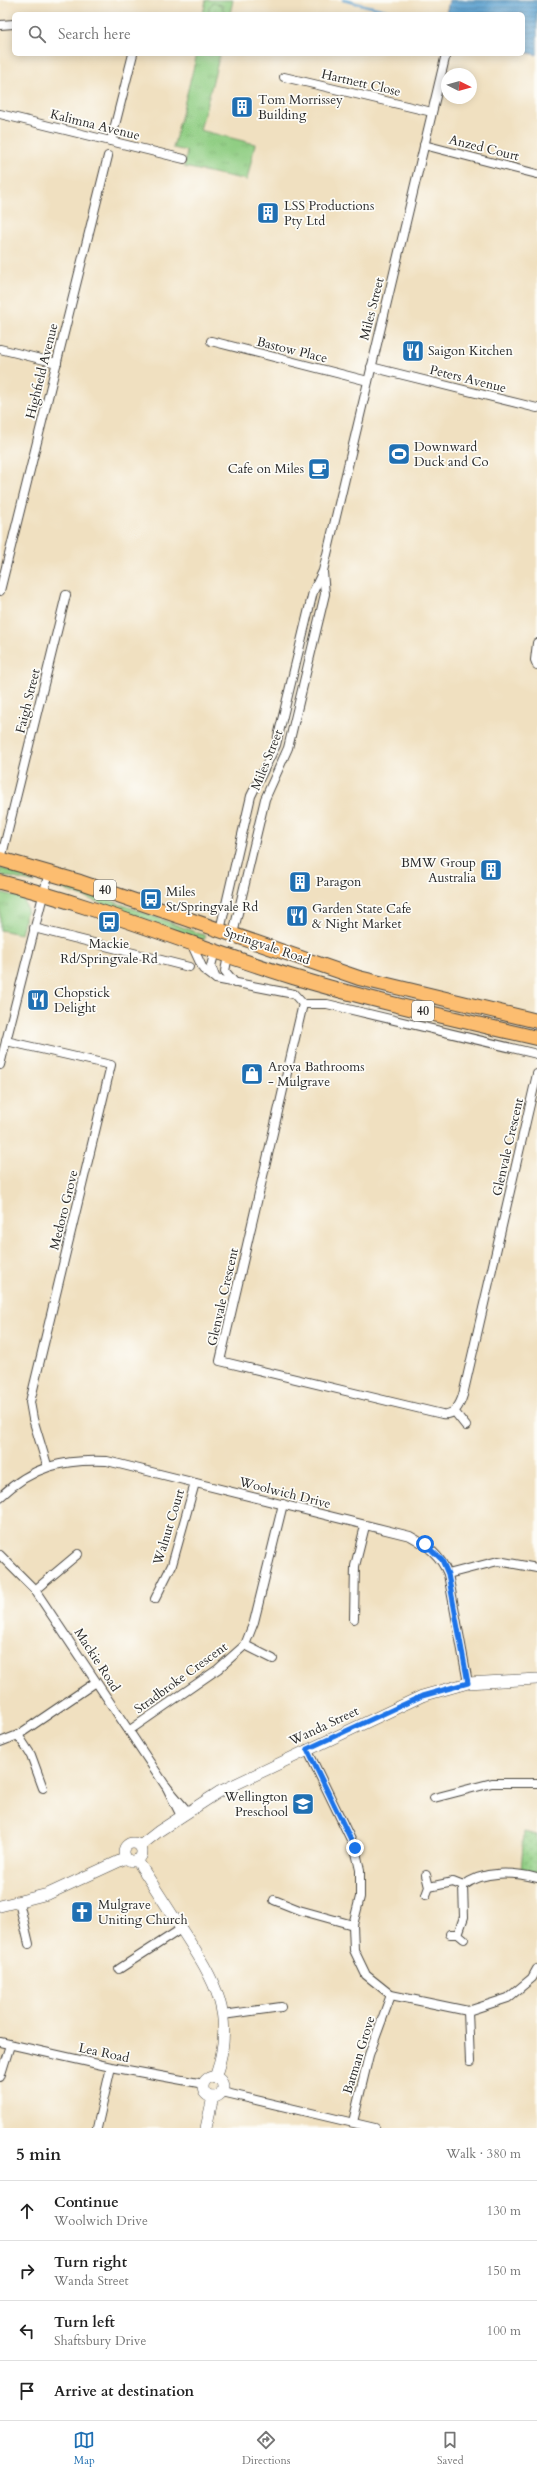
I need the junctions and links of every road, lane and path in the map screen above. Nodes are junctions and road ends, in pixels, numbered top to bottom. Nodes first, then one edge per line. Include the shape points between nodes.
1 (12, 24) edge
2 (0, 25) edge
3 (132, 56) edge
4 (446, 56) edge
5 (284, 77) dead end
6 (432, 112) junction
7 (0, 114) edge
8 (111, 141) junction
9 (424, 145) junction
10 (108, 156) dead end
11 (184, 159) dead end
12 (537, 174) edge
13 (211, 341) dead end
14 (0, 348) edge
15 (57, 362) junction
16 (371, 367) junction
17 (368, 381) junction
18 (537, 408) edge
19 (323, 571) junction
20 (0, 591) edge
21 (66, 595) dead end
22 (302, 638) junction
23 (314, 641) junction
24 (537, 643) edge
25 (537, 665) edge
26 (288, 694) junction
27 (300, 697) junction
28 (276, 745) junction
29 (288, 748) junction
30 (0, 859) edge
31 (49, 872) junction
32 (233, 875) junction
33 (246, 878) junction
34 (0, 882) edge
35 (43, 893) junction
36 (34, 928) junction
37 (226, 932) junction
38 (191, 943) junction
39 (221, 954) junction
40 (189, 967) dead end
41 (216, 979) junction
42 (235, 983) junction
43 (303, 1004) junction
44 (537, 1021) edge
45 (537, 1038) edge
46 (6, 1041) junction
47 (537, 1054) edge
48 (0, 1065) edge
49 (537, 1074) edge
50 (454, 1411) junction
51 (466, 1426) dead end
52 (47, 1465) junction
53 (195, 1483) junction
54 (0, 1497) edge
55 (282, 1504) junction
56 (365, 1526) junction
57 (78, 1554) dead end
58 (0, 1555) edge
59 (537, 1568) edge
60 (448, 1574) junction
61 (35, 1590) junction
62 (155, 1599) dead end
63 (354, 1619) dead end
64 (245, 1645) junction
65 (273, 1659) dead end
66 (537, 1679) edge
67 (96, 1682) junction
68 (468, 1683) junction
69 (130, 1730) junction
70 (18, 1735) junction
71 (0, 1742) edge
72 (307, 1749) junction
73 (537, 1783) edge
74 (43, 1788) dead end
75 (434, 1798) dead end
76 (184, 1814) junction
77 (140, 1846) junction
78 (126, 1858) junction
79 (137, 1860) junction
80 (426, 1875) dead end
81 (537, 1878) edge
82 (463, 1886) junction
83 (274, 1900) dead end
84 (18, 1902) junction
85 (0, 1906) edge
86 (353, 1925) junction
87 (181, 1929) junction
88 (457, 1936) dead end
89 (29, 1944) dead end
90 (119, 1969) dead end
91 (537, 1969) edge
92 (391, 1995) junction
93 (281, 2008) dead end
94 (468, 2011) junction
95 (223, 2015) junction
96 (0, 2042) edge
97 (10, 2045) junction
98 (470, 2062) dead end
99 (111, 2068) junction
100 (0, 2077) edge
101 (215, 2078) junction
102 (204, 2084) junction
103 (218, 2094) junction
104 (353, 2122) junction
105 (97, 2128) edge
106 (206, 2128) edge
107 (375, 2128) edge

1 - 2 street
3 - 8 street
4 - 6 street, Miles Street
5 - 6 street, Hartnett Close
6 - 9 street, Miles Street
7 - 8 street, Kalimna Avenue
8 - 11 street, Kalimna Avenue
9 - 12 street, Anzed Court
9 - 16 street, Miles Street
10 - 15 street, Highfield Avenue
13 - 17 street, Bastow Place
14 - 15 street
15 - 20 street, Highfield Avenue
16 - 17 street, Miles Street
16 - 18 street, Peters Avenue
17 - 19 street, Miles Street
19 - 22 street, Miles Street via 313,592
19 - 23 street, Miles Street via 325,594
21 - 30 street, Faigh Street
22 - 23 street
22 - 26 street, Miles Street
23 - 27 street, Miles Street
24 - 25 street
26 - 27 street
26 - 28 street, Miles Street
27 - 29 street, Miles Street
28 - 29 street
28 - 32 street, Miles Street via 251,796
29 - 33 street, Miles Street via 265,799
30 - 31 highway, Springvale Road / 40
31 - 35 street
31 - 37 highway, Springvale Road / 40
32 - 33 street
32 - 37 street, Miles Street
33 - 37 street, Miles Street
34 - 35 highway, Springvale Road / 40
35 - 36 street
35 - 38 highway, Springvale Road / 40
36 - 40 street
36 - 46 street
37 - 39 highway
37 - 44 highway, Springvale Road / 40 via 358,978
38 - 39 highway, Springvale Road / 40
38 - 41 street via 203,970
39 - 41 street, Springvale Road via 212,966
39 - 42 street, Springvale Road via 226,973
39 - 45 highway, Springvale Road / 40 via 343,991
41 - 42 street
42 - 43 street via 294,994
43 - 47 street via 327,1004
43 - 50 street, Glenvale Crescent via 220,1361 442,1414 448,1415
46 - 48 street
46 - 52 street, Medoro Grove via 111,1066 30,1402
49 - 50 street, Glenvale Crescent via 463,1395
50 - 51 street
52 - 53 street, Woolwich Drive via 81,1459 107,1461
52 - 54 street, Woolwich Drive via 14,1484
53 - 55 street, Woolwich Drive
53 - 62 street, Walnut Court via 172,1565
55 - 56 street, Woolwich Drive
55 - 64 street, Stradbroke Crescent via 254,1622
56 - 60 street, Woolwich Drive via 410,1536 425,1544 442,1560
56 - 63 street via 355,1566
57 - 61 street
58 - 61 street, Mackie Road
59 - 60 street via 498,1561
60 - 68 street, Woolwich Drive
61 - 67 street, Mackie Road
64 - 65 street
64 - 69 street, Stradbroke Crescent via 218,1669
66 - 68 street, Wanda Street
67 - 69 street, Mackie Road
67 - 70 street
68 - 72 street, Wanda Street via 422,1696
69 - 76 street, Mackie Road
70 - 71 street
70 - 74 street via 30,1755
72 - 76 street, Wanda Street via 219,1792
72 - 86 street via 355,1848 360,1870 360,1897
73 - 75 street via 492,1783
76 - 77 street, Wanda Street
77 - 78 street via 128,1844 124,1849
77 - 79 street via 142,1852
78 - 79 street via 131,1861
78 - 84 street via 62,1888
79 - 87 street
80 - 82 street via 428,1891 453,1882
81 - 82 street via 514,1872 472,1879
82 - 88 street via 464,1917
83 - 86 street
84 - 85 street
84 - 89 street
86 - 92 street via 354,1950 366,1975
87 - 90 street
87 - 95 street via 209,1972
91 - 94 street via 532,1978 508,1998
92 - 94 street
92 - 104 street, Batman Grove via 369,2055
93 - 95 street
94 - 98 street
95 - 101 street via 223,2045
96 - 97 street, Lea Road
97 - 99 street, Lea Road
97 - 100 street
99 - 102 street, Lea Road
99 - 105 street
101 - 102 street via 208,2079
101 - 103 street via 222,2084
102 - 103 street via 205,2092
103 - 104 street
103 - 106 street
104 - 107 street

